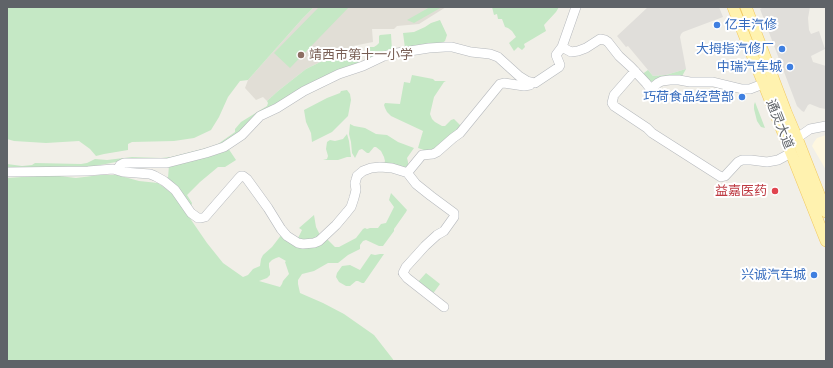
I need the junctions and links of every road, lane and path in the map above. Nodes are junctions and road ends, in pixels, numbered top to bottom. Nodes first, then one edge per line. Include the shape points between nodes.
1 (576, 7) edge
2 (733, 7) edge
3 (746, 7) edge
4 (562, 47) junction
5 (635, 71) junction
6 (531, 83) junction
7 (763, 84) junction
8 (826, 126) edge
9 (798, 138) junction
10 (791, 153) junction
11 (118, 170) junction
12 (7, 172) edge
13 (408, 172) junction
14 (826, 212) edge
15 (826, 241) edge
16 (444, 307) dead end

1 - 4 street
2 - 7 main road, 通灵大道
3 - 9 main road, 通灵大道
4 - 5 street via 571,52 578,51 602,38
4 - 6 street via 556,55 559,67 537,82
5 - 7 street via 652,88 662,81 670,80 713,82 742,89
5 - 10 street via 614,95 614,106 719,176 724,178 742,160 767,162
6 - 11 street via 498,57 490,54 452,47 397,53 338,74 304,91 260,116 242,135 224,147 167,163 124,164 120,165
6 - 13 street via 524,86 500,84 460,133 437,152 422,155
7 - 10 main road, 通灵大道
8 - 9 street via 810,129
9 - 14 main road, 通灵大道
10 - 15 main road, 通灵大道
11 - 12 street
11 - 13 street via 150,174 164,181 175,190 198,218 205,217 243,176 284,233 303,244 319,241 344,216 354,198 357,176 363,171 380,166
13 - 16 street via 420,187 454,213 444,231 425,246 403,273

